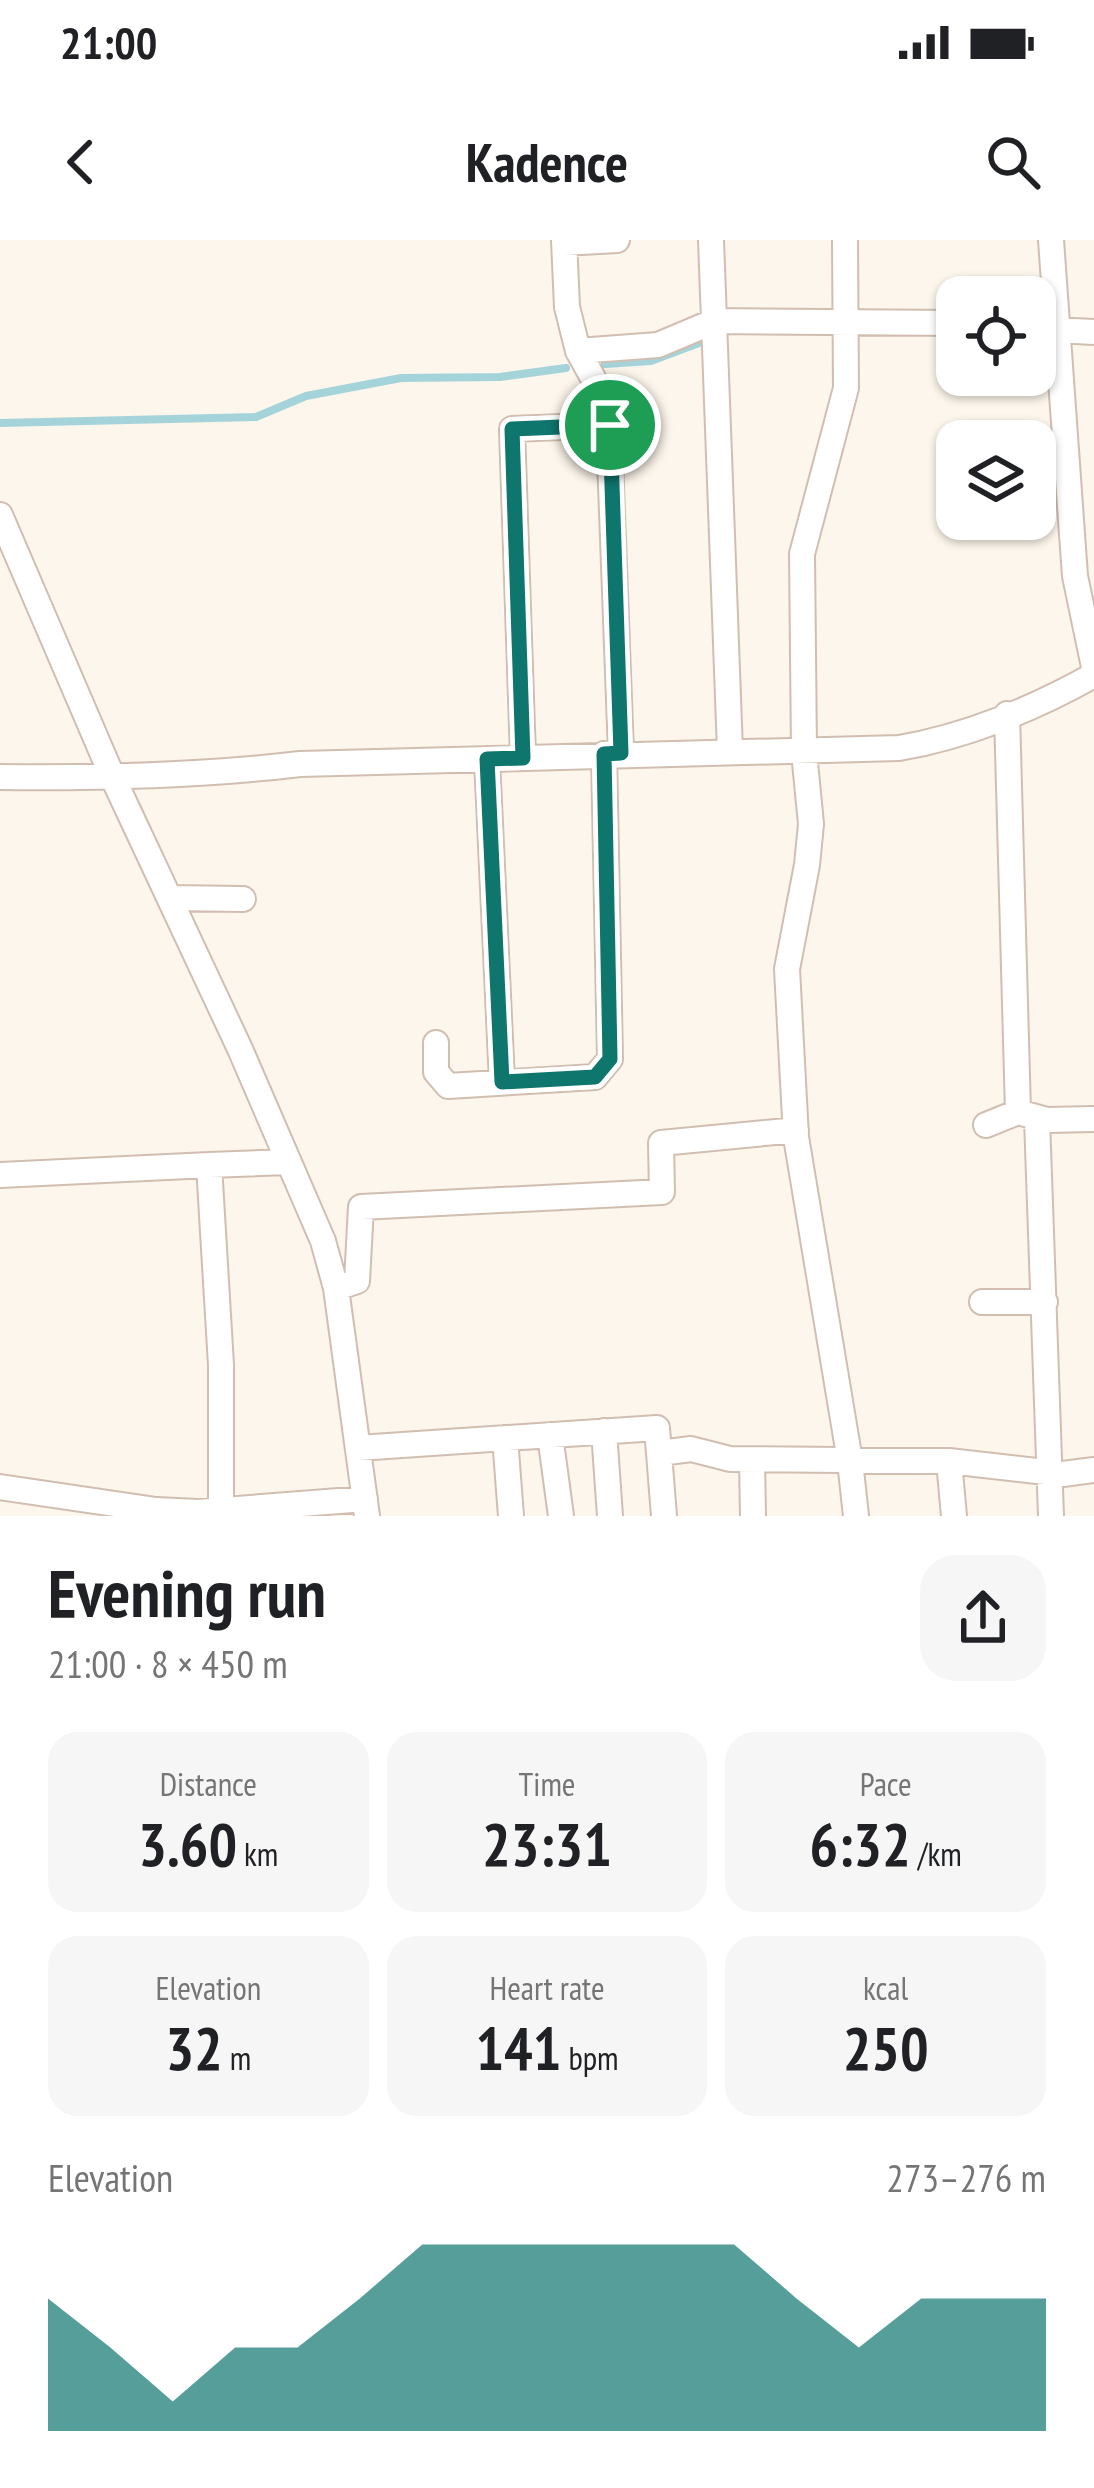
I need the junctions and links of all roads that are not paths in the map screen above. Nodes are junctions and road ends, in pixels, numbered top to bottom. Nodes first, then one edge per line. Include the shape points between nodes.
1 (617, 240) edge
2 (711, 240) edge
3 (845, 240) edge
4 (1051, 240) edge
5 (564, 241) edge
6 (1049, 276) edge
7 (848, 320) junction
8 (715, 321) junction
9 (936, 322) edge
10 (1056, 331) edge
11 (1094, 332) edge
12 (578, 350) junction
13 (1054, 396) edge
14 (610, 425) junction
15 (0, 514) edge
16 (1094, 671) edge
17 (1007, 714) junction
18 (730, 751) junction
19 (804, 752) junction
20 (612, 754) junction
21 (523, 758) junction
22 (487, 759) junction
23 (0, 777) edge
24 (113, 778) junction
25 (171, 898) junction
26 (243, 899) dead end
27 (436, 1043) dead end
28 (502, 1082) junction
29 (1028, 1115) junction
30 (1094, 1118) edge
31 (986, 1125) dead end
32 (796, 1130) junction
33 (289, 1162) junction
34 (209, 1166) junction
35 (0, 1175) edge
36 (336, 1288) junction
37 (1045, 1302) junction
38 (982, 1303) dead end
39 (604, 1431) junction
40 (550, 1435) junction
41 (505, 1438) junction
42 (358, 1448) junction
43 (660, 1453) junction
44 (752, 1460) junction
45 (850, 1461) junction
46 (949, 1461) junction
47 (1047, 1470) junction
48 (1094, 1470) edge
49 (0, 1487) edge
50 (366, 1507) edge
51 (234, 1511) edge
52 (511, 1516) edge
53 (561, 1516) edge
54 (610, 1516) edge
55 (664, 1516) edge
56 (753, 1516) edge
57 (856, 1516) edge
58 (954, 1516) edge
59 (1051, 1516) edge

1 - 5 street
2 - 8 street
3 - 7 street
4 - 6 street
5 - 12 street
7 - 8 street
7 - 9 street
7 - 19 street via 846,388 802,554
8 - 12 street via 658,345
8 - 18 street
10 - 11 street
12 - 14 street via 608,405
13 - 16 street
14 - 20 street
14 - 21 street via 512,429
15 - 24 street
16 - 17 street
17 - 19 street via 930,742
17 - 29 street
18 - 19 street
18 - 20 street
19 - 32 street via 808,865 787,969
20 - 21 street
20 - 28 street via 610,1059 595,1077
21 - 22 street
22 - 24 street
22 - 28 street
23 - 24 street
24 - 25 street
25 - 26 street
25 - 33 street
27 - 28 street via 436,1072 448,1086
29 - 30 street
29 - 31 street
29 - 37 street
32 - 36 street via 661,1143 662,1192 361,1207 357,1281
32 - 45 street
33 - 34 street
33 - 36 street
34 - 35 street
34 - 51 street
36 - 42 street
37 - 38 street
37 - 47 street
39 - 40 street
39 - 43 street via 657,1428
39 - 54 street
40 - 41 street
40 - 53 street
41 - 42 street
41 - 52 street
42 - 50 street
43 - 44 street via 692,1449
43 - 55 street
44 - 45 street
44 - 56 street
45 - 46 street
45 - 57 street
46 - 47 street
46 - 58 street
47 - 48 street
47 - 59 street
49 - 51 street via 155,1510
50 - 51 street

